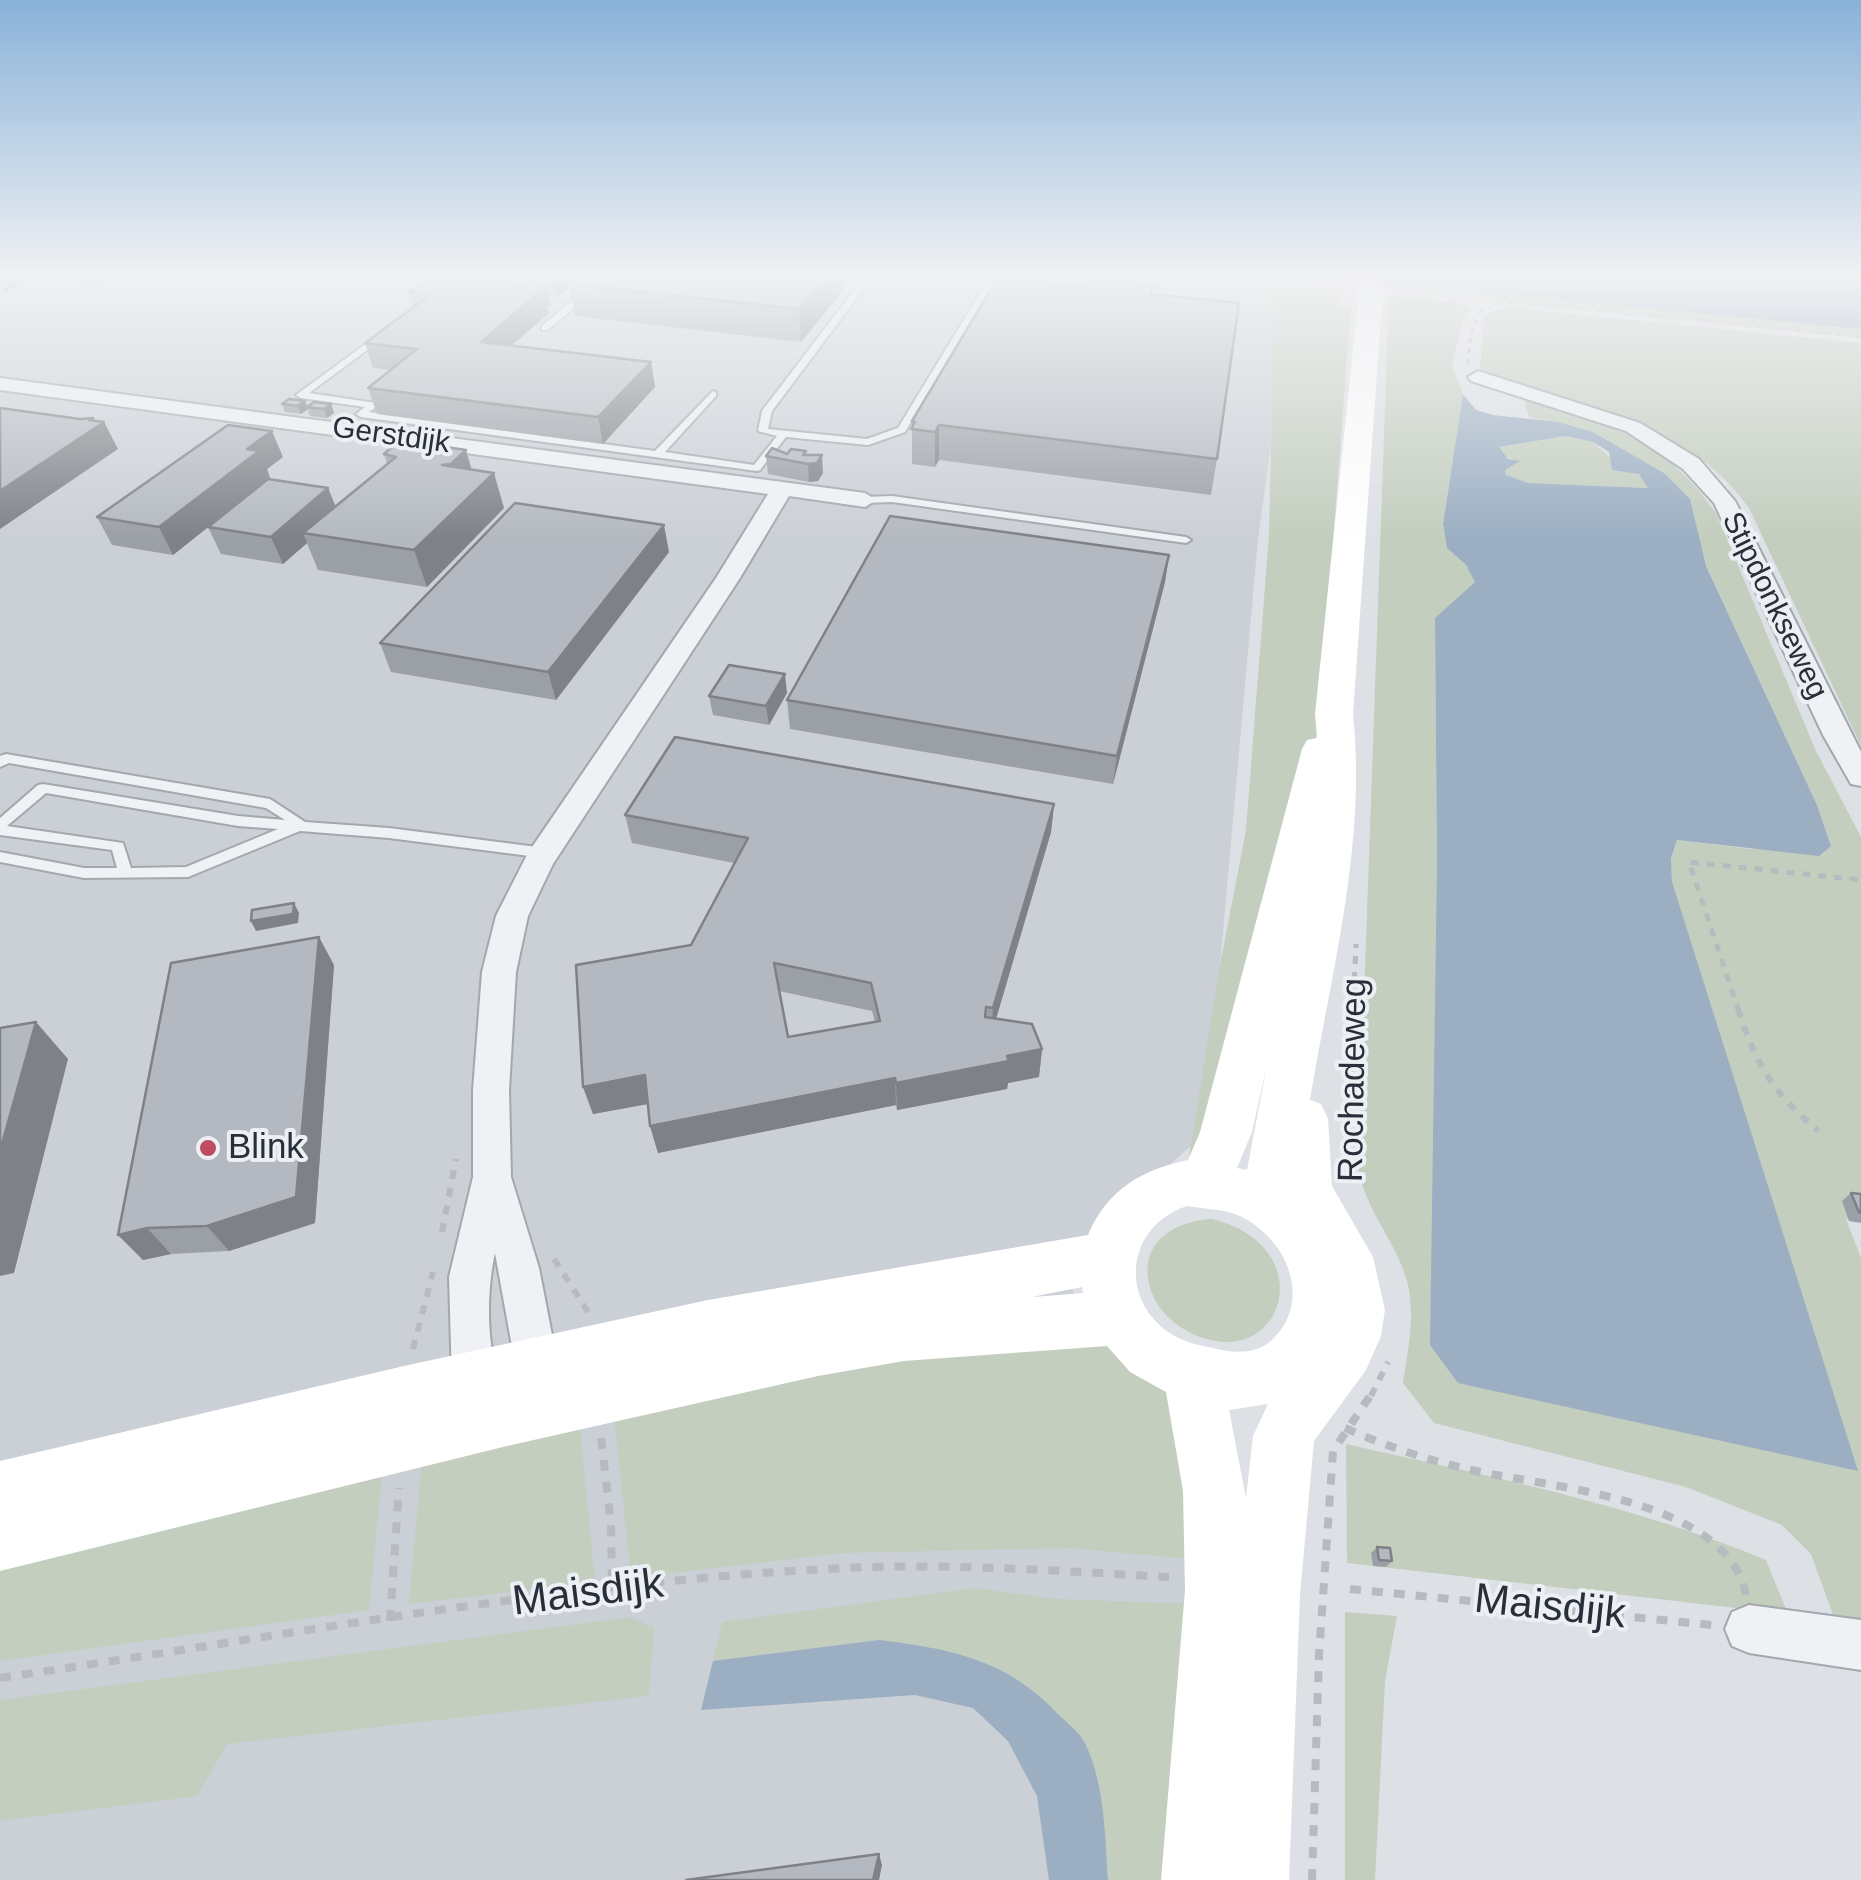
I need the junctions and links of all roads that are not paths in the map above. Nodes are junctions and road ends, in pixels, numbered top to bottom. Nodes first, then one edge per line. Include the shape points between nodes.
1 (343, 364) edge
2 (803, 364) edge
3 (942, 364) edge
4 (1368, 364) edge
5 (1478, 378) road end
6 (0, 384) edge
7 (713, 394) dead end
8 (783, 434) junction
9 (658, 454) junction
10 (751, 476) junction
11 (782, 489) junction
12 (869, 502) joint
13 (1186, 540) dead end
14 (1334, 714) junction
15 (0, 763) edge
16 (1861, 778) edge
17 (301, 824) junction
18 (0, 828) edge
19 (545, 853) junction
20 (0, 857) edge
21 (125, 873) junction
22 (1302, 1024) junction
23 (492, 1177) junction
24 (1205, 1183) junction
25 (1267, 1202) junction
26 (1108, 1257) junction
27 (1122, 1318) junction
28 (1223, 1378) junction
29 (506, 1388) junction
30 (0, 1492) edge
31 (0, 1540) edge
32 (1267, 1595) junction
33 (1749, 1629) road end
34 (1861, 1644) edge
35 (1199, 1880) edge
36 (1251, 1880) edge

1 - 9 lane via 300,395 372,404 361,414
2 - 8 lane via 767,411 763,432
3 - 8 lane via 902,430 868,442
4 - 14 main road, Rochadeweg
5 - 16 street, Stipdonkseweg via 1633,427 1691,464 1724,501
6 - 10 street, Gerstdijk
7 - 9 lane
8 - 10 lane
9 - 10 lane
10 - 11 street, Gerstdijk
11 - 12 street, Gerstdijk
11 - 19 street
12 - 13 lane, Gerstdijk via 892,499
14 - 22 main road, Rochadeweg via 1336,819
14 - 24 main road, Rochadeweg via 1314,766 1226,1132
15 - 17 lane via 6,758 270,804
17 - 18 lane via 238,822 42,788
17 - 19 lane
17 - 21 lane via 188,872
18 - 21 lane via 118,846
19 - 23 street via 512,916 499,972
20 - 21 lane via 84,873
22 - 25 main road, Rochadeweg
22 - 32 main road via 1303,1179 1345,1256 1356,1323 1338,1364 1293,1413 1284,1436
23 - 29 street via 519,1268
23 - 29 street via 469,1277
24 - 25 main road
24 - 26 main road via 1166,1188 1139,1202 1118,1226
25 - 28 main road via 1292,1222 1319,1265 1325,1300 1316,1336 1291,1365
26 - 27 main road
26 - 29 main road via 814,1306
27 - 28 main road via 1164,1362
27 - 29 main road via 870,1339
28 - 32 main road
28 - 35 main road via 1214,1491 1218,1590
29 - 30 main road
29 - 31 main road
32 - 36 main road
33 - 34 street

